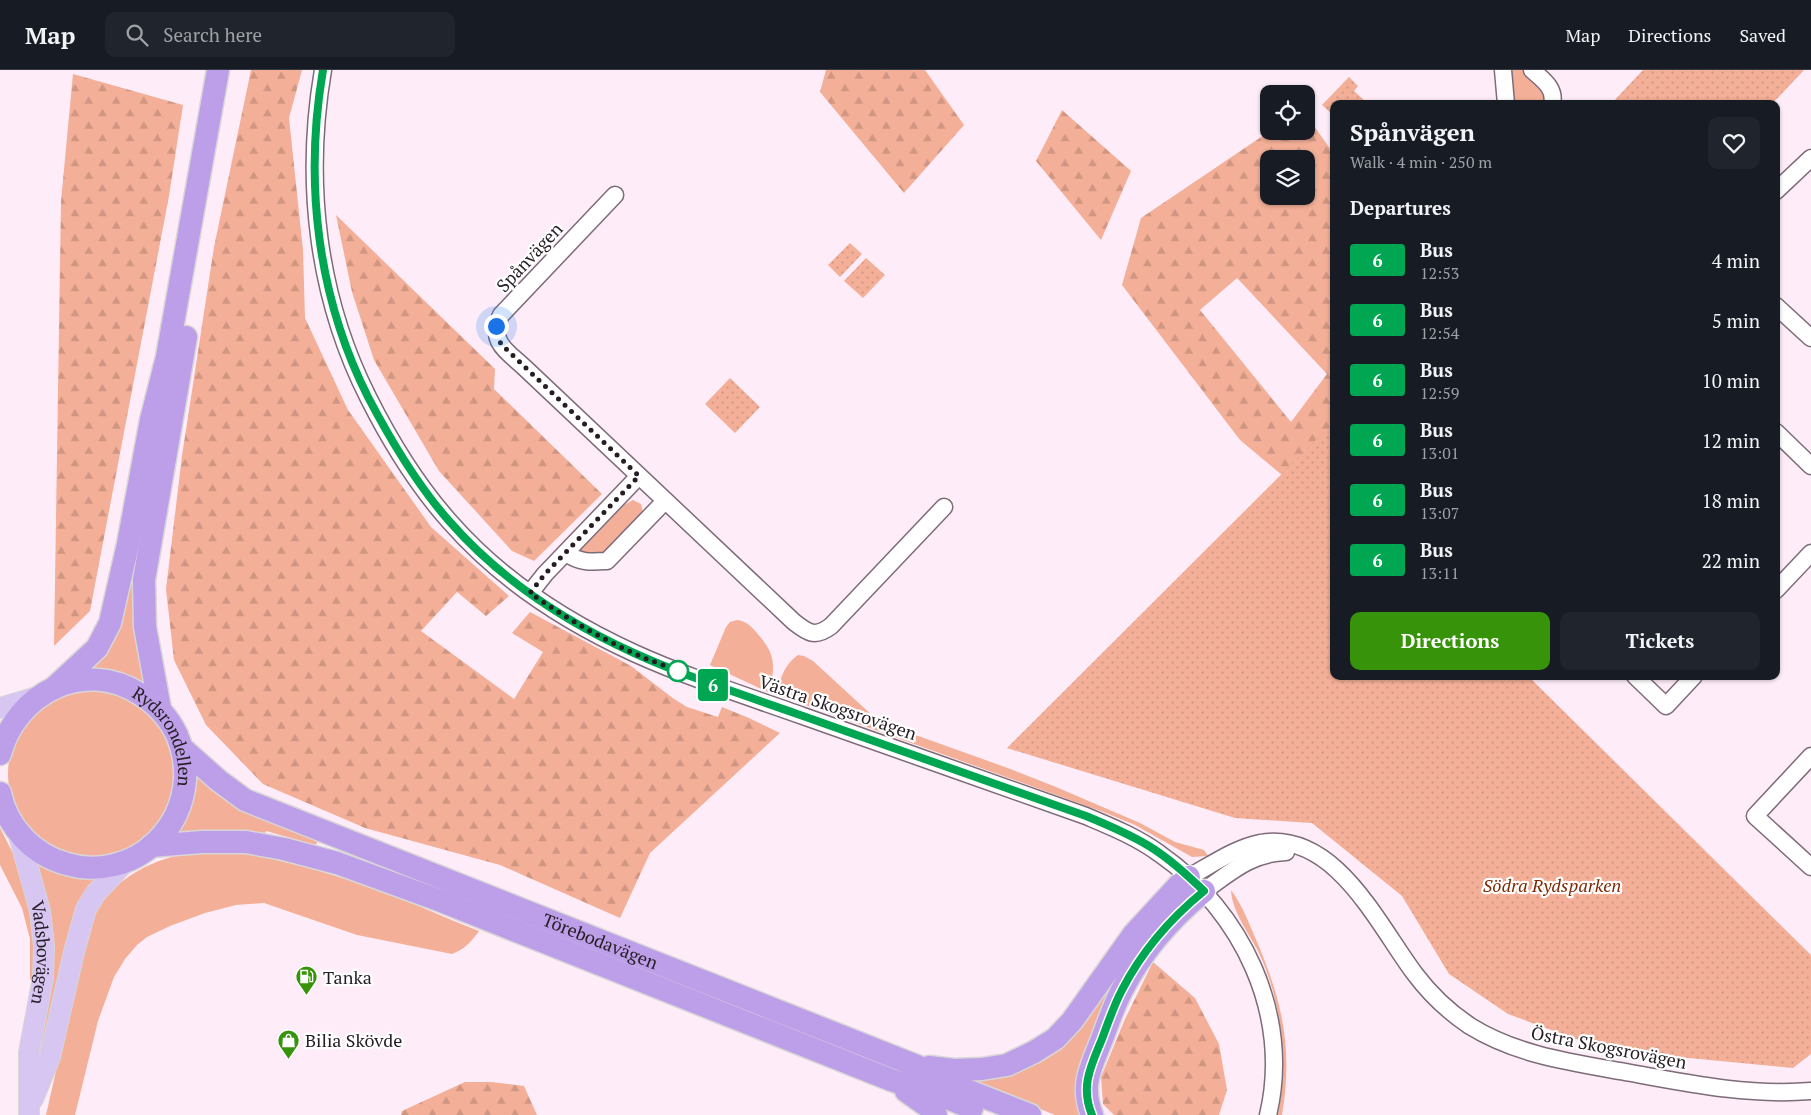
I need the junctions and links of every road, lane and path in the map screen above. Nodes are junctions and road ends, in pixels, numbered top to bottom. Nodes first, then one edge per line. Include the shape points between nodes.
1 (218, 70) edge
2 (234, 70) edge
3 (323, 70) edge
4 (1503, 70) edge
5 (1532, 70) edge
6 (1506, 100) edge
7 (1553, 100) edge
8 (1811, 158) edge
9 (1780, 187) edge
10 (615, 195) dead end
11 (1780, 310) edge
12 (1811, 338) edge
13 (1780, 436) edge
14 (1811, 466) edge
15 (639, 476) junction
16 (665, 501) junction
17 (944, 506) dead end
18 (566, 553) junction
19 (1811, 553) edge
20 (1780, 586) edge
21 (530, 593) junction
22 (1639, 680) edge
23 (1690, 680) edge
24 (46, 692) junction
25 (0, 708) edge
26 (160, 709) junction
27 (182, 748) junction
28 (0, 754) edge
29 (1811, 756) edge
30 (0, 797) edge
31 (18, 832) junction
32 (151, 846) junction
33 (126, 861) junction
34 (1811, 868) edge
35 (1197, 884) junction
36 (917, 1066) junction
37 (891, 1080) junction
38 (1811, 1090) edge
39 (29, 1110) edge
40 (936, 1115) edge
41 (989, 1115) edge
42 (1030, 1115) edge
43 (1092, 1115) edge
44 (1268, 1115) edge

1 - 24 highway via 167,357 110,623 98,648
2 - 26 highway via 144,580 145,627
3 - 21 street, Västra Skogsrovägen via 314,156 319,241 339,328 357,374 385,431 449,522 485,557
4 - 6 street
5 - 7 street via 1551,88
8 - 9 street
10 - 15 street, Spånvägen via 501,316 496,336 525,368
11 - 12 street
13 - 14 street
15 - 16 street, Spånvägen
15 - 18 street
16 - 17 street, Spånvägen via 794,622 814,634 831,626
16 - 18 street via 608,561 587,563
18 - 21 street
19 - 20 street
21 - 35 street, Västra Skogsrovägen via 561,615 635,654 1124,832 1160,854
22 - 23 street via 1666,706
24 - 25 main road
24 - 26 highway, Rydsrondellen via 71,682 103,680 134,690
24 - 28 highway, Rydsrondellen via 16,717
26 - 27 highway, Rydsrondellen
27 - 32 highway, Rydsrondellen via 186,775 181,802 169,826
27 - 36 highway, Törebodavägen via 245,800
29 - 34 street via 1755,816
30 - 31 highway, Rydsrondellen
31 - 33 highway, Rydsrondellen via 45,855 67,864 91,868
31 - 39 main road, Vadsbovägen via 40,911 44,946 43,978 29,1052
32 - 33 highway, Rydsrondellen
32 - 37 highway, Törebodavägen via 246,842 337,863 441,901
33 - 39 main road, Vadsbovägen via 96,892 86,909 50,1057
35 - 36 highway via 1178,885 1133,935 1072,1021 1055,1039 1007,1064 982,1069
35 - 38 street, Östra Skogsrovägen via 1234,852 1260,843 1300,845 1343,876 1416,976 1447,1009 1492,1038 1518,1050 1546,1057 1675,1081 1734,1090
35 - 43 highway via 1131,972 1121,992 1090,1067 1086,1085
35 - 44 street, Västra Skogsrovägen via 1228,919 1255,969 1263,992 1270,1016 1273,1050
36 - 42 highway, Törebodavägen via 956,1086
37 - 40 highway
37 - 41 highway, Törebodavägen

